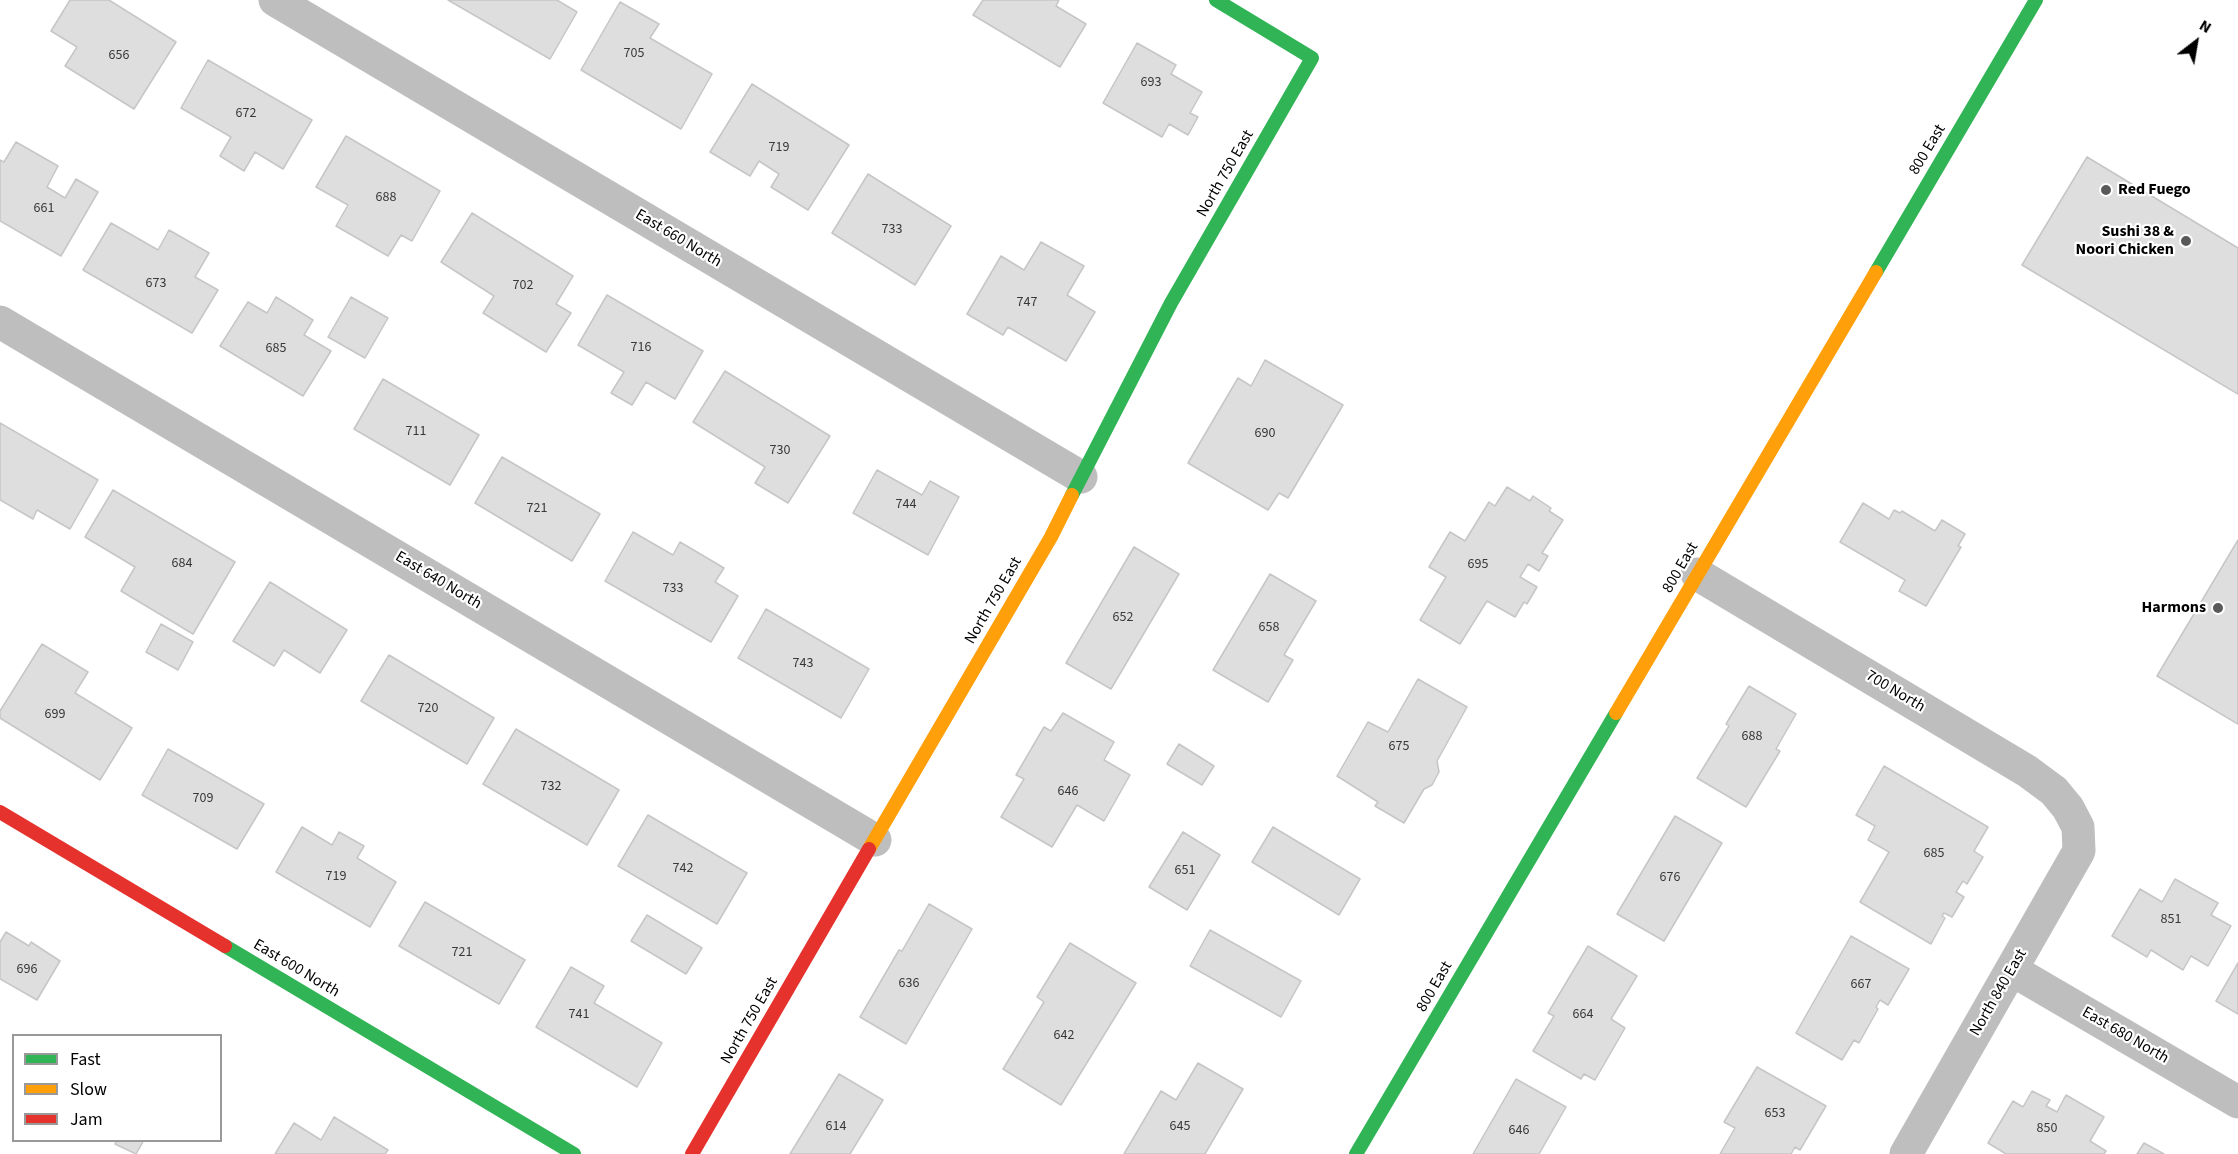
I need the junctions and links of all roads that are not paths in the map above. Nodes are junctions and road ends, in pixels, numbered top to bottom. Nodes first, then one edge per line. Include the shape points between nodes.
1 (275, 0) edge
2 (1216, 0) edge
3 (2036, 0) edge
4 (0, 322) edge
5 (1081, 477) junction
6 (1697, 574) junction
7 (0, 812) edge
8 (2078, 827) joint
9 (875, 840) junction
10 (2012, 970) junction
11 (2238, 1102) edge
12 (574, 1154) edge
13 (692, 1154) edge
14 (1356, 1154) edge
15 (1906, 1154) edge

1 - 5 street, East 660 North
2 - 5 street, North 750 East via 1312,58 1171,303
3 - 6 street, 800 East
4 - 9 street, East 640 North
5 - 9 street, North 750 East via 1051,537
6 - 8 street, 700 North via 2027,771 2055,791
6 - 14 street, 800 East
7 - 12 street, East 600 North
8 - 10 street, North 840 East via 2079,851
9 - 13 street, North 750 East
10 - 11 street, East 680 North
10 - 15 street, North 840 East

